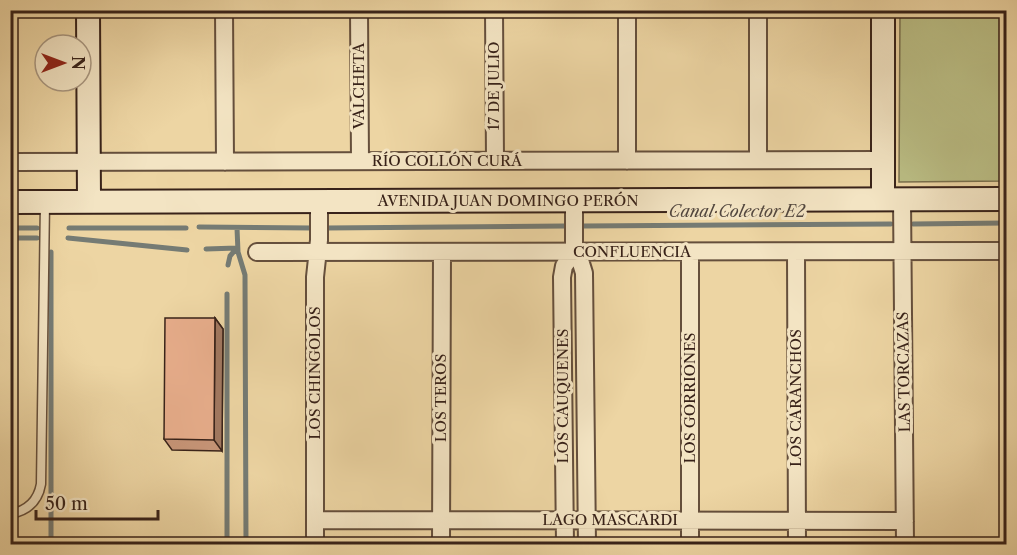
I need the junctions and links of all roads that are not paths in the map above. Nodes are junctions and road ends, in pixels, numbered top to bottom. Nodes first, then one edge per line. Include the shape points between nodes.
1 (88, 10) edge
2 (224, 10) edge
3 (358, 10) edge
4 (494, 10) edge
5 (627, 10) edge
6 (758, 10) edge
7 (883, 10) edge
8 (627, 160) junction
9 (758, 160) junction
10 (883, 160) junction
11 (360, 161) junction
12 (495, 161) junction
13 (10, 162) edge
14 (89, 162) junction
15 (225, 162) junction
16 (892, 199) junction
17 (1006, 199) edge
18 (320, 201) junction
19 (574, 201) junction
20 (10, 202) edge
21 (45, 202) junction
22 (89, 202) junction
23 (1006, 251) edge
24 (257, 252) dead end
25 (317, 252) junction
26 (441, 252) junction
27 (574, 252) junction
28 (690, 252) junction
29 (796, 252) junction
30 (902, 252) junction
31 (10, 514) edge
32 (315, 520) junction
33 (441, 520) junction
34 (564, 520) junction
35 (587, 520) junction
36 (690, 521) junction
37 (797, 521) junction
38 (905, 521) junction
39 (315, 544) edge
40 (441, 544) edge
41 (565, 544) edge
42 (587, 544) edge
43 (690, 544) edge
44 (797, 544) edge
45 (905, 544) edge

1 - 14 street
2 - 15 street
3 - 11 street, VALCHETA
4 - 12 street, 17 DE JULIO
5 - 8 street
6 - 9 street
7 - 10 street, LAS TORCAZAS
8 - 9 street, RÍO COLLÓN CURÁ
8 - 12 street, RÍO COLLÓN CURÁ
9 - 10 street, RÍO COLLÓN CURÁ
10 - 16 street, LAS TORCAZAS
11 - 12 street, RÍO COLLÓN CURÁ
11 - 15 street, RÍO COLLÓN CURÁ
13 - 14 street, RÍO COLLÓN CURÁ
14 - 15 street, RÍO COLLÓN CURÁ
14 - 22 street
16 - 17 street, AVENIDA JUAN DOMINGO PERÓN
16 - 19 street, AVENIDA JUAN DOMINGO PERÓN
16 - 30 street, LAS TORCAZAS
18 - 19 street, AVENIDA JUAN DOMINGO PERÓN
18 - 22 street, AVENIDA JUAN DOMINGO PERÓN
18 - 25 street, LOS CHINGOLOS
19 - 27 street, LOS CAUQUENES
20 - 21 street, AVENIDA JUAN DOMINGO PERÓN
21 - 22 street, AVENIDA JUAN DOMINGO PERÓN
21 - 31 lane via 41,484 34,501
23 - 30 street, CONFLUENCIA
24 - 25 street, CONFLUENCIA
25 - 26 street, CONFLUENCIA
25 - 32 street, LOS CHINGOLOS
26 - 27 street, CONFLUENCIA
26 - 33 street, LOS TEROS
27 - 28 street, CONFLUENCIA
27 - 34 street, LOS CAUQUENES via 562,277
27 - 35 street, LOS CAUQUENES via 584,273
28 - 29 street, CONFLUENCIA
28 - 36 street, LOS GORRIONES
29 - 30 street, CONFLUENCIA
29 - 37 street, LOS CARANCHOS
30 - 38 street, LAS TORCAZAS
32 - 33 street, LAGO MASCARDI
32 - 39 street, LOS CHINGOLOS
33 - 34 street, LAGO MASCARDI
33 - 40 street, LOS TEROS
34 - 35 street, LAGO MASCARDI
34 - 41 street, LOS CAUQUENES
35 - 36 street, LAGO MASCARDI
35 - 42 street, LOS CAUQUENES
36 - 37 street, LAGO MASCARDI
36 - 43 street, LOS GORRIONES
37 - 38 street, LAGO MASCARDI
37 - 44 street, LOS CARANCHOS
38 - 45 street, LAS TORCAZAS

